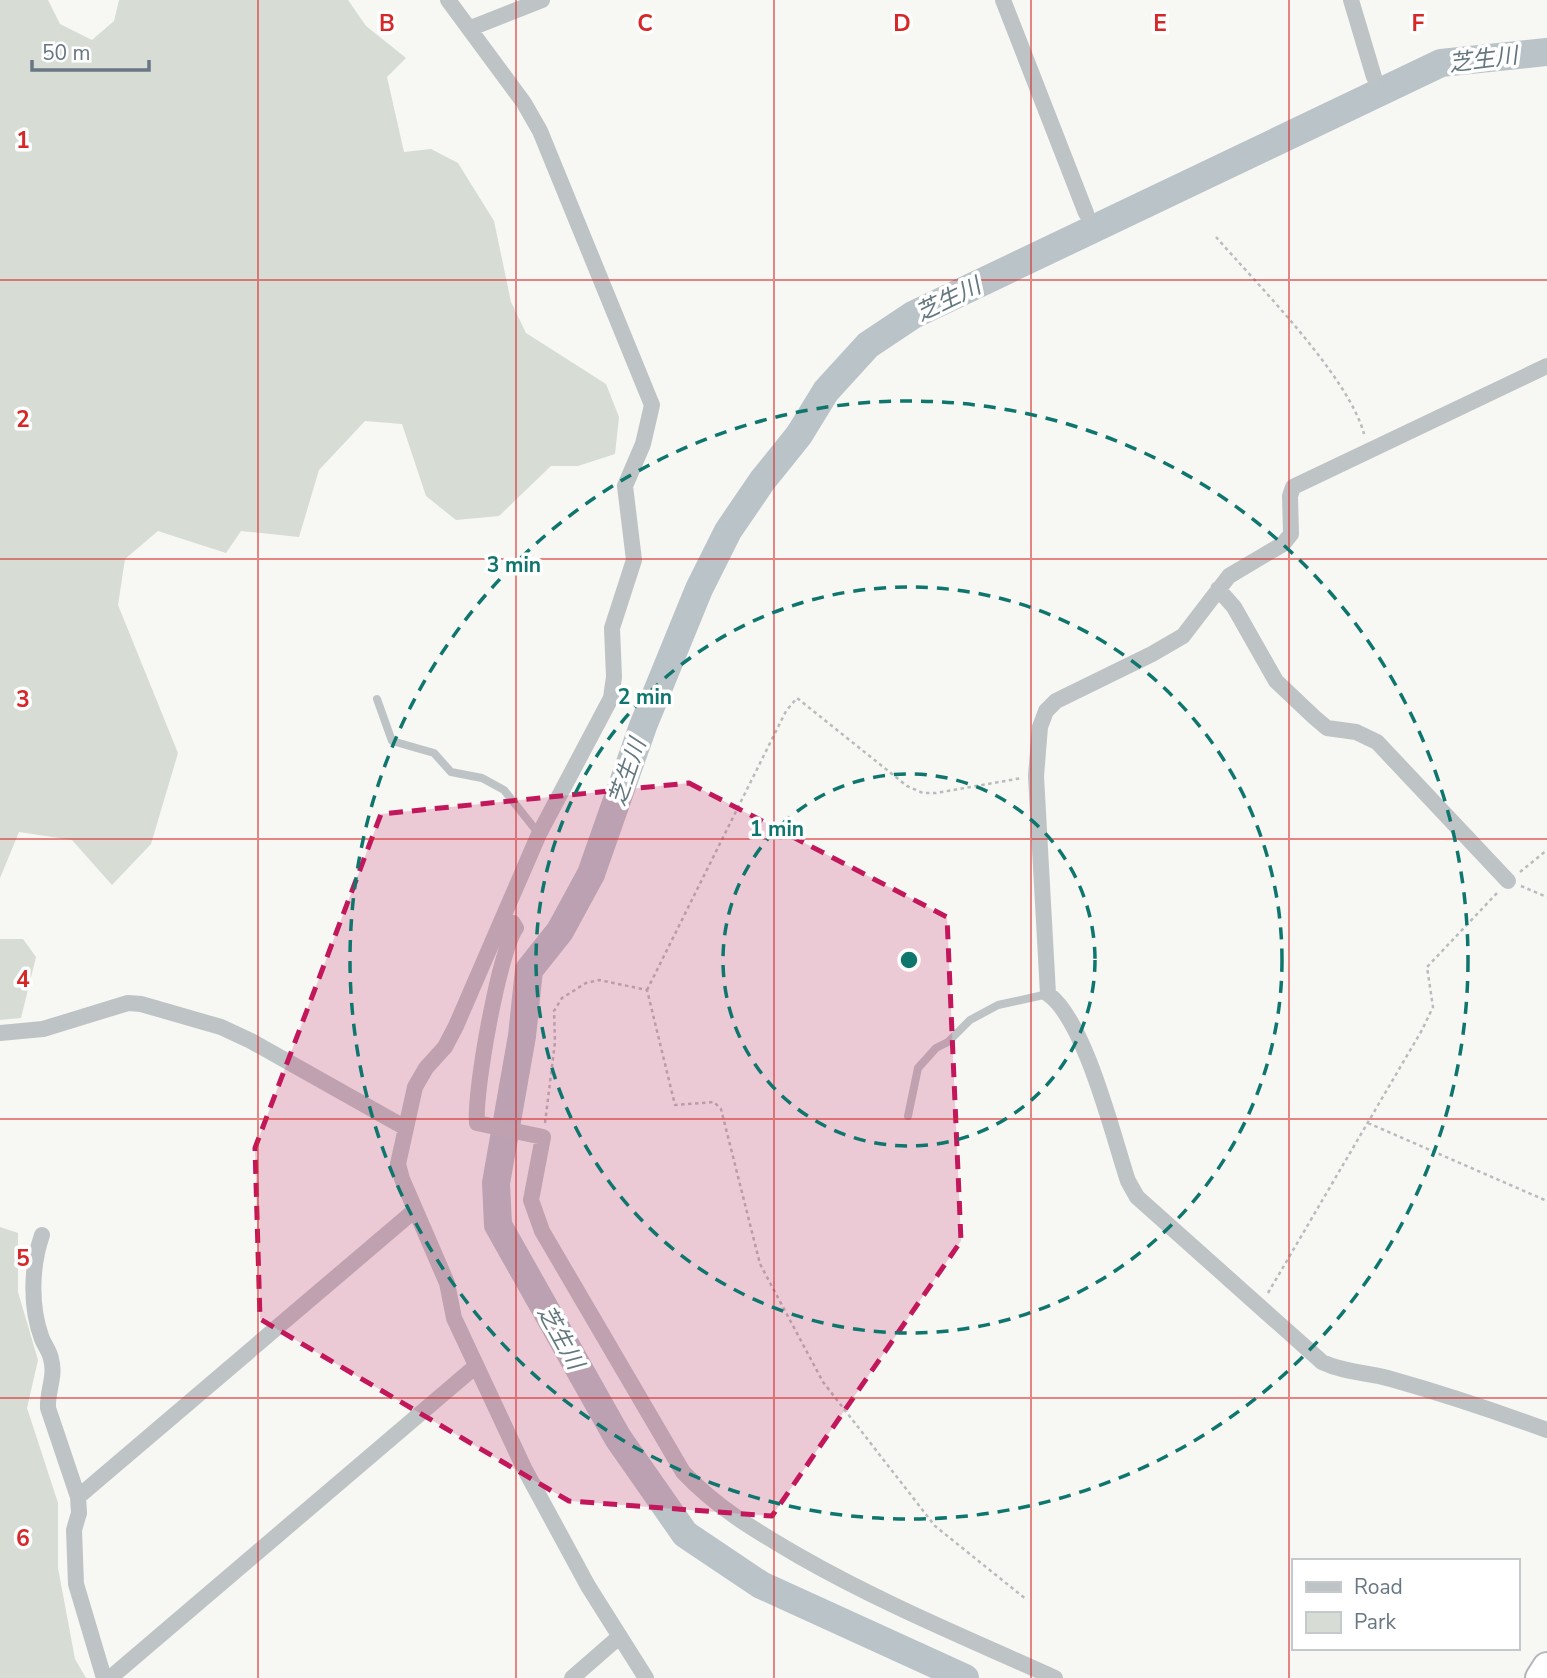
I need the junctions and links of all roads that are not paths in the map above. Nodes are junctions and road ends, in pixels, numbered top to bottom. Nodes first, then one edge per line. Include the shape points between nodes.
1 (448, 0) edge
2 (542, 0) edge
3 (1003, 0) edge
4 (1351, 0) edge
5 (471, 28) junction
6 (1374, 77) dead end
7 (1086, 213) dead end
8 (1547, 366) edge
9 (1218, 589) junction
10 (377, 699) dead end
11 (539, 834) junction
12 (1508, 881) road end
13 (504, 919) junction
14 (1048, 994) junction
15 (0, 1033) edge
16 (908, 1116) dead end
17 (404, 1126) junction
18 (415, 1210) junction
19 (42, 1235) dead end
20 (476, 1366) junction
21 (1547, 1430) edge
22 (78, 1497) junction
23 (619, 1637) junction
24 (1547, 1667) edge
25 (107, 1678) edge
26 (572, 1678) edge
27 (646, 1678) edge
28 (1055, 1678) edge
29 (1540, 1678) edge

1 - 5 street
2 - 5 street
3 - 7 street
4 - 6 street
5 - 11 street via 524,103 553,157 573,219 652,405 643,444 625,486 634,560 612,628 611,698
8 - 9 street via 1293,487 1292,534 1229,576
9 - 12 street via 1234,607 1276,681 1327,728 1356,732 1377,742
9 - 14 street via 1183,636 1056,701 1045,711 1036,776
10 - 11 lane via 392,741 434,753 451,772 482,778 504,790
11 - 13 street
13 - 17 street via 445,1047 415,1087
13 - 28 street via 516,928 508,939 495,993 477,1123 537,1135 531,1200 542,1231 690,1480 741,1523 849,1584
14 - 16 lane via 998,1005 970,1020 936,1048 918,1068
14 - 21 street via 1059,1002 1083,1048 1137,1197 1322,1362 1474,1402
15 - 17 street via 43,1029 128,1003 141,1004 221,1027
17 - 18 street via 398,1164
18 - 20 street
18 - 22 street
19 - 22 street via 36,1254 35,1310 51,1359 48,1408
20 - 23 street via 524,1468
20 - 25 street
22 - 25 street via 76,1584
23 - 26 street
23 - 27 street
24 - 29 highway

